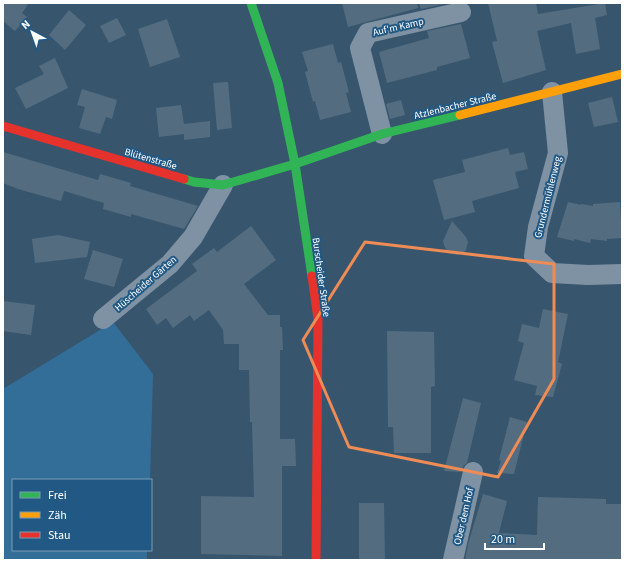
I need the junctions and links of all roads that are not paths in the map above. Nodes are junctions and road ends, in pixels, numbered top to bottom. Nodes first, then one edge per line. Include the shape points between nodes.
1 (251, 3) edge
2 (461, 12) dead end
3 (622, 74) edge
4 (552, 92) junction
5 (3, 126) edge
6 (382, 134) junction
7 (295, 164) junction
8 (223, 185) junction
9 (622, 274) edge
10 (103, 319) dead end
11 (473, 472) dead end
12 (316, 560) edge
13 (453, 560) edge

1 - 7 street, Burscheider Straße via 278,83
2 - 6 street, Auf'm Kamp via 368,32 360,48
3 - 4 street, Atzlenbacher Straße
4 - 6 street, Atzlenbacher Straße
4 - 9 street, Grundermühlenweg via 558,153 538,227 534,256 552,273
5 - 8 street, Blütenstraße via 194,182
6 - 7 street, Atzlenbacher Straße
7 - 8 street, Blütenstraße
7 - 12 street, Burscheider Straße via 318,319
8 - 10 street, Hüscheider Gärten via 193,238 170,264
11 - 13 street, Ober dem Hof

